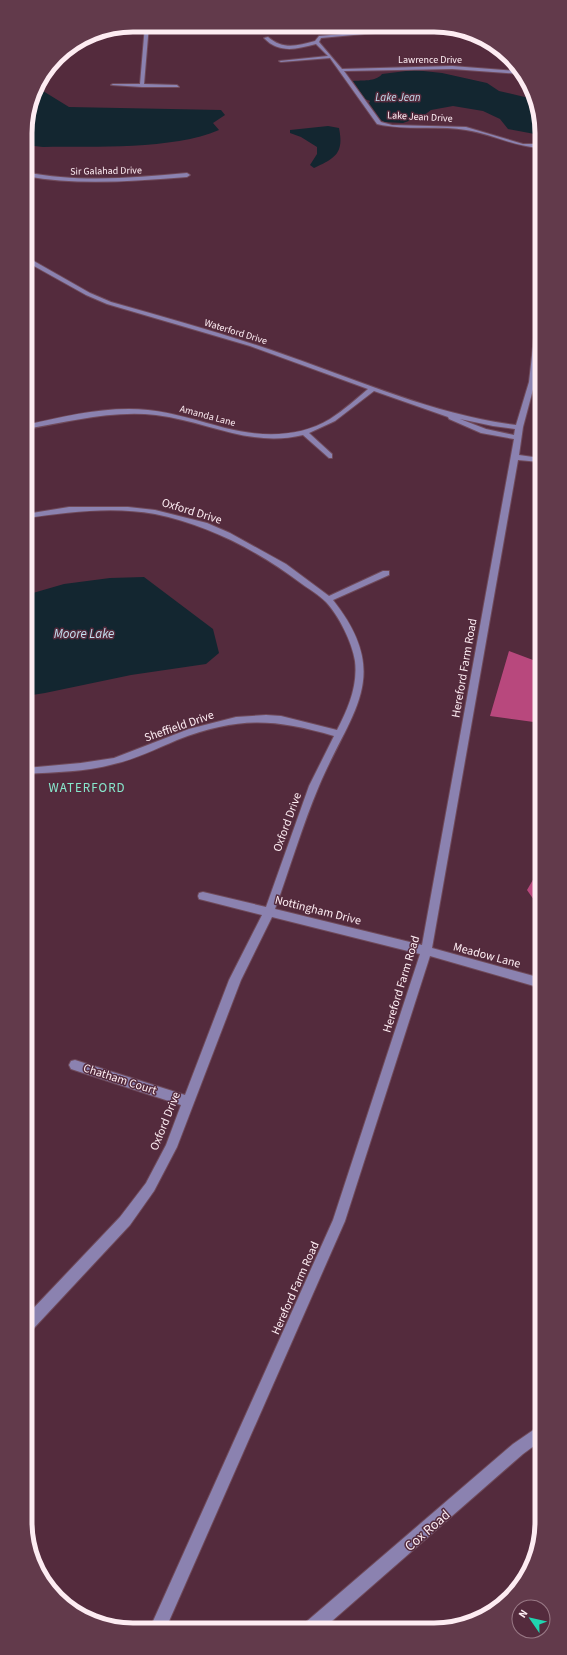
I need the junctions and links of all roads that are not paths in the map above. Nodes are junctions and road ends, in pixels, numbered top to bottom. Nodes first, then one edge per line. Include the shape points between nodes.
1 (146, 32) edge
2 (392, 32) edge
3 (266, 38) dead end
4 (318, 40) junction
5 (331, 57) junction
6 (281, 61) dead end
7 (339, 70) junction
8 (516, 73) edge
9 (113, 85) dead end
10 (142, 86) junction
11 (177, 86) dead end
12 (535, 146) edge
13 (32, 175) edge
14 (187, 175) dead end
15 (32, 262) edge
16 (535, 385) edge
17 (373, 388) junction
18 (446, 414) junction
19 (474, 420) junction
20 (32, 426) edge
21 (468, 426) junction
22 (304, 432) junction
23 (518, 433) junction
24 (329, 456) dead end
25 (515, 457) junction
26 (535, 459) edge
27 (32, 515) edge
28 (386, 573) dead end
29 (328, 599) junction
30 (339, 734) junction
31 (32, 770) edge
32 (203, 896) dead end
33 (269, 912) junction
34 (426, 952) junction
35 (535, 981) edge
36 (75, 1065) dead end
37 (187, 1101) junction
38 (32, 1320) edge
39 (535, 1437) edge
40 (160, 1623) edge
41 (318, 1623) edge

1 - 10 street
2 - 4 street
3 - 4 street via 273,46 283,48
4 - 5 street, Lake Jean Drive
5 - 6 street
5 - 7 street, Lake Jean Drive
7 - 8 street, Lawrence Drive via 452,68 494,69
7 - 12 street, Lake Jean Drive via 379,123 392,126 466,128 523,145
9 - 10 street
10 - 11 street
13 - 14 street, Sir Galahad Drive via 56,180 137,179
15 - 17 street, Waterford Drive via 109,303 252,345
16 - 23 street, Hereford Farm Road
17 - 18 street, Waterford Drive
17 - 22 street, Amanda Lane via 332,421
18 - 19 street, Waterford Drive
18 - 21 street, Waterford Drive
19 - 21 street
19 - 23 street, Waterford Drive
20 - 22 street, Amanda Lane via 80,415 122,411 168,415 255,436 285,436
21 - 23 street, Waterford Drive via 503,436
22 - 24 street
23 - 25 street, Hereford Farm Road
25 - 26 street
25 - 34 street, Hereford Farm Road
27 - 29 street, Oxford Drive via 69,509 100,508 155,512 204,525 283,566
28 - 29 street
29 - 30 street, Oxford Drive via 342,617 359,661 359,685 353,707
30 - 31 street, Sheffield Drive via 294,722 240,719 180,735 113,761
30 - 33 street, Oxford Drive via 314,786
32 - 33 street, Nottingham Drive
33 - 34 street, Nottingham Drive
33 - 37 street, Oxford Drive via 235,980
34 - 35 street, Meadow Lane
34 - 40 street, Hereford Farm Road via 339,1221
36 - 37 street, Chatham Court
37 - 38 street, Oxford Drive via 171,1147 150,1187 125,1221
39 - 41 street, Cox Road

